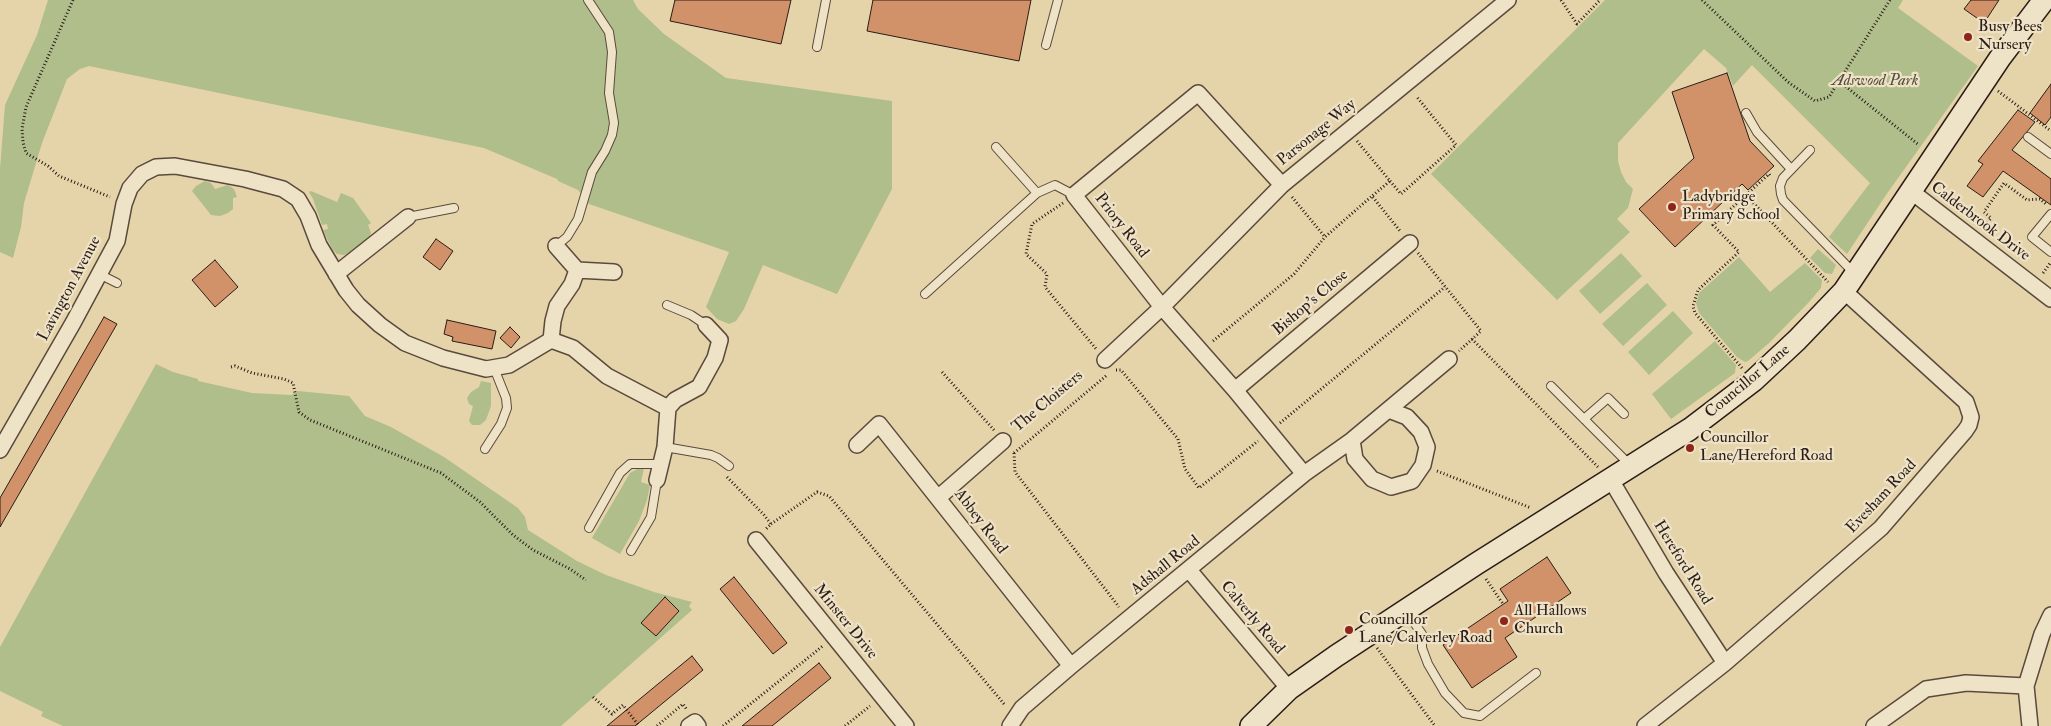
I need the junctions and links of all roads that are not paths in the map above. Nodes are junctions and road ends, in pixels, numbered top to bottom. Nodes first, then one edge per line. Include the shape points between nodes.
1 (588, 0) edge
2 (826, 0) edge
3 (1058, 0) edge
4 (1508, 0) edge
5 (2044, 0) edge
6 (1046, 45) dead end
7 (817, 47) dead end
8 (1746, 114) dead end
9 (2028, 137) dead end
10 (996, 147) dead end
11 (1810, 150) dead end
12 (2051, 153) edge
13 (1791, 169) junction
14 (1282, 185) junction
15 (1912, 192) junction
16 (1037, 193) junction
17 (1074, 195) junction
18 (454, 208) dead end
19 (2051, 214) edge
20 (408, 217) joint
21 (1410, 243) road end
22 (556, 246) joint
23 (2051, 252) edge
24 (577, 270) junction
25 (614, 272) dead end
26 (99, 274) junction
27 (336, 274) junction
28 (117, 283) dead end
29 (1847, 288) junction
30 (925, 294) dead end
31 (2051, 299) edge
32 (668, 305) dead end
33 (1162, 307) junction
34 (706, 325) joint
35 (552, 340) junction
36 (1449, 360) road end
37 (1109, 365) road end
38 (494, 368) junction
39 (1551, 386) dead end
40 (1236, 390) junction
41 (668, 408) junction
42 (1389, 410) junction
43 (1624, 414) dead end
44 (1584, 419) junction
45 (1352, 440) junction
46 (1003, 441) road end
47 (858, 446) dead end
48 (665, 447) junction
49 (485, 449) dead end
50 (0, 450) edge
51 (661, 464) junction
52 (729, 466) dead end
53 (1632, 467) junction
54 (1304, 474) junction
55 (657, 480) joint
56 (1611, 480) junction
57 (939, 497) junction
58 (589, 528) dead end
59 (756, 540) road end
60 (631, 551) dead end
61 (1189, 570) junction
62 (1406, 611) junction
63 (2051, 615) edge
64 (1725, 663) junction
65 (1072, 666) junction
66 (1536, 673) dead end
67 (2026, 686) junction
68 (1289, 689) junction
69 (1013, 722) edge
70 (689, 726) edge
71 (698, 726) edge
72 (906, 726) edge
73 (1251, 726) edge
74 (1645, 726) edge
75 (1874, 726) edge
76 (2030, 726) edge

1 - 22 lane via 609,32 612,52 609,93 614,123 605,151 592,172 578,219 567,237
2 - 7 lane
3 - 6 lane
4 - 14 street, Parsonage Way
5 - 15 street, Councillor Lane
8 - 13 lane via 1756,132
9 - 12 lane
10 - 16 lane
11 - 13 lane
13 - 29 lane via 1780,186 1783,200
14 - 17 street, Priory Road via 1198,93
14 - 33 street, Parsonage Way
15 - 29 street, Councillor Lane
15 - 31 street, Calderbrook Drive
16 - 17 lane via 1055,185
16 - 30 lane
17 - 33 street, Priory Road
18 - 20 lane
19 - 23 lane via 2032,237
20 - 27 street
21 - 40 street, Bishop's Close
22 - 24 street
24 - 25 street
24 - 35 street via 557,306
26 - 27 street, Lavington Avenue via 117,241 130,188 142,174 156,167 174,166 283,189 298,199 318,245
26 - 28 lane
26 - 50 street, Lavington Avenue
27 - 38 street, Lavington Avenue via 358,305 405,343 443,358 486,369
29 - 53 street, Councillor Lane via 1798,340 1753,381 1690,429
29 - 64 street, Evesham Road via 1966,402 1971,417 1969,425 1881,528
32 - 34 lane
33 - 37 street
33 - 40 street, Priory Road
34 - 41 street via 720,340 715,358 699,387 675,400
35 - 38 street, Lavington Avenue via 509,365
35 - 41 street via 572,348 607,376
36 - 42 street, Adshall Road
38 - 49 lane via 506,398 506,408 501,424
39 - 44 lane
40 - 54 street, Priory Road
41 - 48 street
42 - 45 street, Adshall Road
42 - 45 street via 1407,417 1421,432 1426,447 1423,465 1412,481 1391,487 1372,479 1355,459
43 - 44 lane via 1608,398
44 - 53 lane
45 - 54 street, Adshall Road
46 - 57 street, The Cloisters
47 - 57 street, Abbey Road via 880,424
48 - 51 street
48 - 52 lane via 711,455
51 - 55 street
51 - 58 lane via 630,464 620,472
53 - 56 street, Councillor Lane
54 - 61 street, Adshall Road
55 - 60 lane via 651,517
56 - 62 street, Councillor Lane
56 - 64 street, Hereford Road
57 - 65 street, Abbey Road
59 - 72 street, Minster Drive
61 - 65 street, Adshall Road
61 - 68 street, Calverly Road
62 - 66 lane via 1422,634 1422,648 1428,664 1445,693 1464,713 1480,716
62 - 68 street, Councillor Lane
63 - 67 street
64 - 74 street, Evesham Road
65 - 69 street, Adshall Road via 1022,708
67 - 75 street via 1966,683 1926,689
67 - 76 street
68 - 73 street, Councillor Lane
70 - 71 street via 694,722

